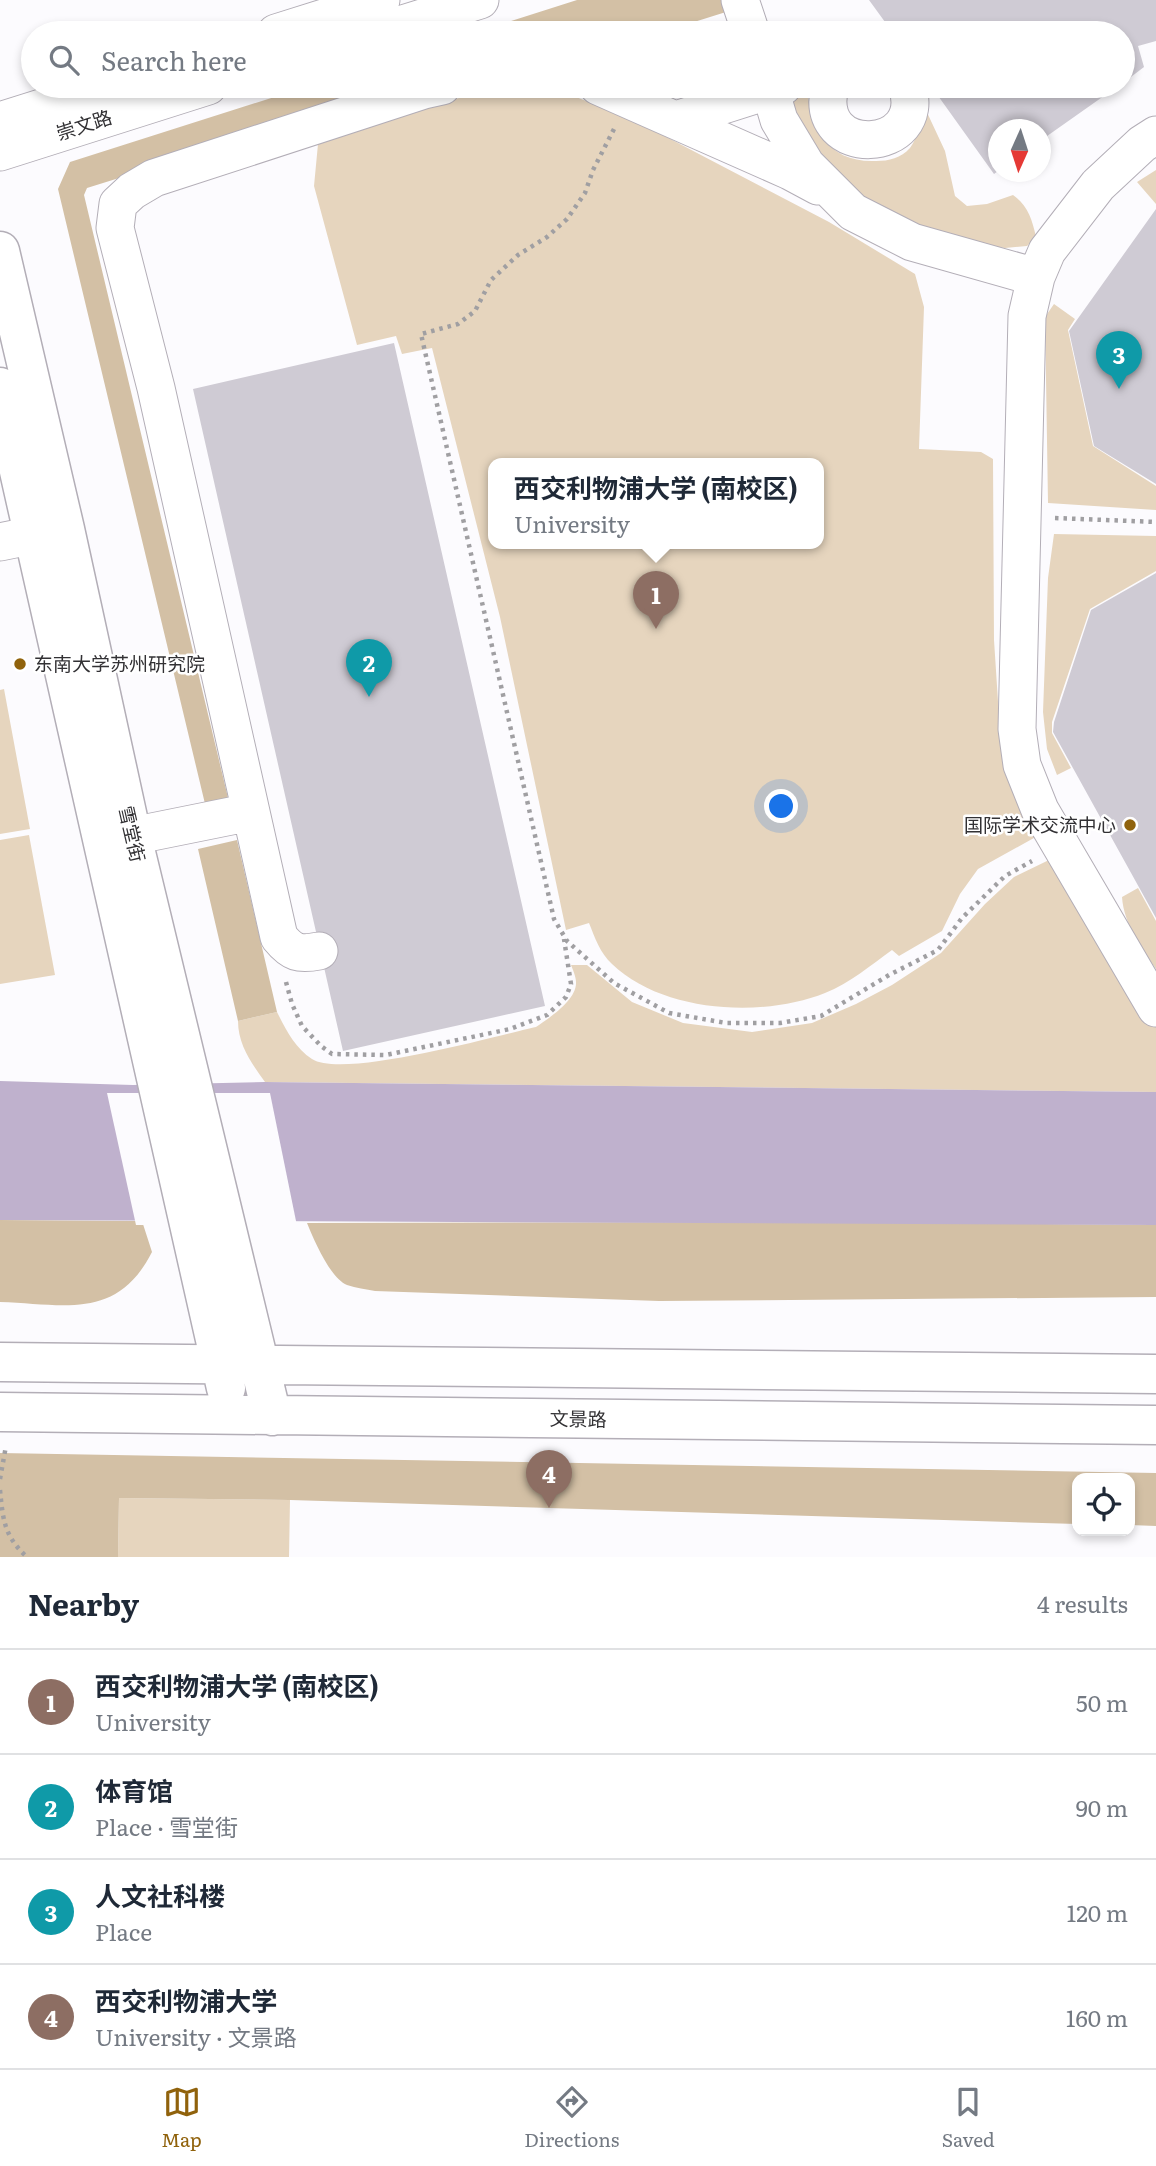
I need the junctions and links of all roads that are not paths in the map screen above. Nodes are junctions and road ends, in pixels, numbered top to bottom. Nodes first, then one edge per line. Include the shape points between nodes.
1 (381, 0) edge
2 (480, 0) edge
3 (740, 0) edge
4 (314, 21) edge
5 (413, 21) edge
6 (747, 21) edge
7 (73, 98) edge
8 (170, 98) edge
9 (399, 98) edge
10 (626, 98) edge
11 (741, 98) edge
12 (776, 98) edge
13 (828, 98) edge
14 (910, 98) edge
15 (676, 120) junction
16 (0, 121) edge
17 (1156, 135) edge
18 (0, 152) edge
19 (838, 197) junction
20 (0, 251) edge
21 (1036, 277) junction
22 (0, 387) edge
23 (33, 536) edge
24 (251, 812) junction
25 (132, 836) junction
26 (319, 951) dead end
27 (1156, 1008) edge
28 (171, 1074) junction
29 (0, 1362) edge
30 (220, 1363) junction
31 (260, 1363) junction
32 (1156, 1374) edge
33 (0, 1412) edge
34 (232, 1415) junction
35 (272, 1416) junction
36 (1156, 1425) edge

1 - 4 street
2 - 5 street
3 - 6 street
7 - 16 street, 崇文路
8 - 18 street, 崇文路
9 - 24 street via 154,178 118,204 114,228 156,388
10 - 15 street
11 - 15 street
12 - 19 street via 779,120 806,165
13 - 14 street via 836,125 845,134 870,141 895,132 905,121
15 - 19 street
17 - 21 street via 1098,185 1047,251
19 - 21 street via 853,212 912,242
20 - 23 main road, 雪堂街
21 - 27 street via 1027,316 1022,765 1035,799
22 - 23 main road, 雪堂街
23 - 25 main road, 雪堂街
23 - 28 main road, 雪堂街
24 - 25 street
24 - 26 street via 279,937 290,951
25 - 28 main road, 雪堂街
28 - 30 main road, 雪堂街 via 192,1235
28 - 31 main road, 雪堂街 via 229,1233
29 - 30 main road
30 - 31 main road
30 - 34 main road, 雪堂街
31 - 32 main road
31 - 35 main road, 雪堂街
33 - 34 main road, 文景路
34 - 35 main road, 文景路
35 - 36 main road, 文景路

